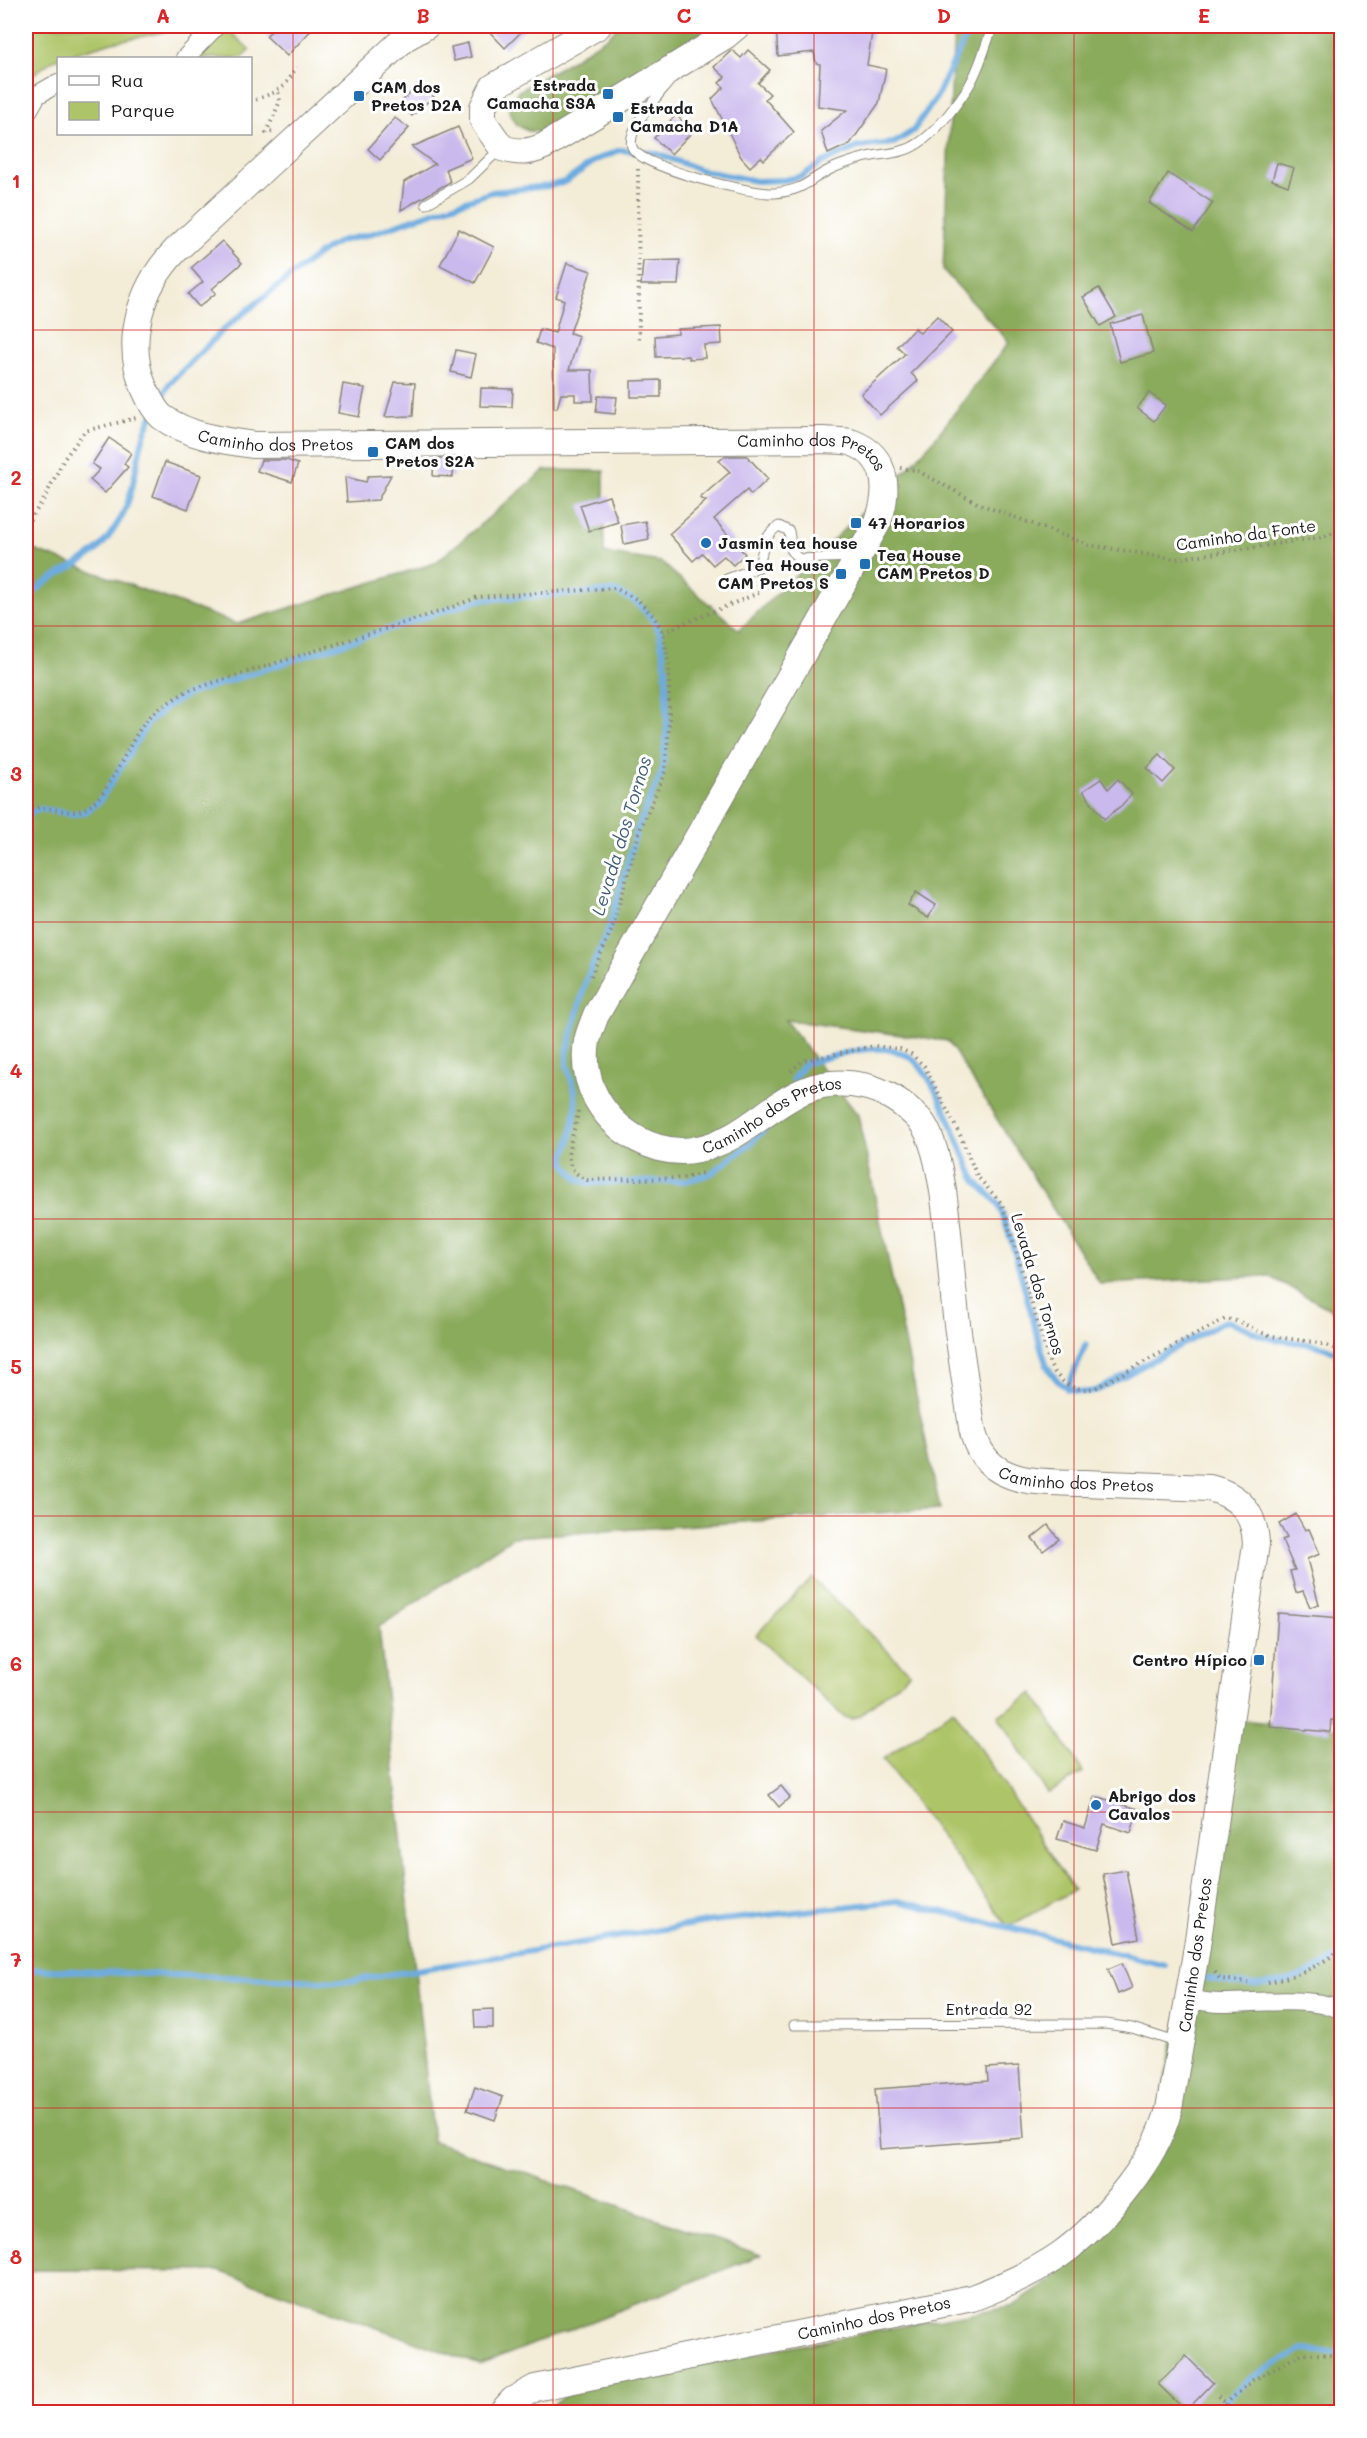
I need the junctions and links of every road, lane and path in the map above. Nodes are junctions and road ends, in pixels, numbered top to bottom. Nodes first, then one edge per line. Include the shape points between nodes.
1 (216, 26) edge
2 (426, 26) edge
3 (598, 26) edge
4 (737, 26) edge
5 (993, 26) edge
6 (32, 33) dead end
7 (26, 37) edge
8 (186, 57) edge
9 (683, 61) junction
10 (296, 67) dead end
11 (57, 84) edge
12 (252, 101) edge
13 (26, 114) edge
14 (502, 148) junction
15 (638, 156) junction
16 (426, 204) dead end
17 (639, 342) dead end
18 (156, 409) junction
19 (884, 476) junction
20 (26, 525) edge
21 (1341, 530) edge
22 (858, 556) junction
23 (759, 567) junction
24 (727, 579) dead end
25 (663, 632) junction
26 (26, 811) edge
27 (589, 981) dead end
28 (786, 1075) dead end
29 (579, 1108) dead end
30 (709, 1171) dead end
31 (1341, 1353) edge
32 (1341, 1948) edge
33 (1196, 1953) junction
34 (1188, 1999) junction
35 (1341, 2009) edge
36 (794, 2025) dead end
37 (1182, 2044) junction
38 (1341, 2356) edge
39 (1218, 2396) dead end
40 (1230, 2407) dead end
41 (502, 2412) edge
42 (1216, 2412) edge

1 - 8 street
2 - 18 main road via 405,38 158,270 143,299 135,345 138,368
3 - 14 main road via 493,87 483,107 483,121
4 - 9 main road
5 - 15 lane via 968,88 937,127 905,151 863,158 829,170 803,188 773,193 737,189
6 - 7 path
9 - 14 main road via 533,151 521,153
9 - 15 lane via 631,136 632,148
10 - 12 path via 288,84
11 - 13 street via 37,95
14 - 16 lane via 469,179
15 - 17 path
18 - 19 main road, Caminho dos Pretos via 198,434 254,445 824,440 860,447
18 - 20 path via 141,417 85,431
19 - 21 path, Caminho da Fonte via 903,467 916,470 979,504 1089,545 1175,560 1323,537
19 - 22 main road, Caminho dos Pretos via 884,507
22 - 23 lane via 799,559 792,552 789,531 779,526 766,539
22 - 33 main road, Caminho dos Pretos via 596,1015 587,1040 588,1076 598,1103 616,1126 642,1142 669,1150 697,1150 724,1140 791,1096 818,1085 856,1084 897,1100 920,1121 932,1142 972,1428 984,1457 999,1470 1016,1477 1049,1482 1209,1488 1232,1496 1246,1509 1256,1544
23 - 24 lane
23 - 25 path via 761,592
25 - 26 path via 638,600 615,588 478,597 187,691 146,721 98,799 84,810 40,806
25 - 27 path via 669,668 664,772 640,830 612,929
28 - 31 path, Levada dos Tornos via 802,1061 874,1046 900,1049 924,1066 977,1176 1002,1204 1050,1365 1055,1375 1069,1386 1083,1390 1097,1387 1225,1319 1238,1320 1268,1335 1329,1345
29 - 30 path via 567,1155 568,1163 587,1180 685,1178
32 - 33 path via 1315,1967 1269,1982 1220,1979 1207,1958
33 - 34 main road, Caminho dos Pretos
34 - 35 street via 1219,2003 1311,2002
34 - 37 main road, Caminho dos Pretos
36 - 37 lane, Entrada 92 via 1106,2024
37 - 41 main road, Caminho dos Pretos via 1167,2117 1150,2156 1105,2217 1078,2243 1037,2269 963,2300 535,2388 513,2400
38 - 42 path via 1303,2353 1253,2380
39 - 40 path, bridge

